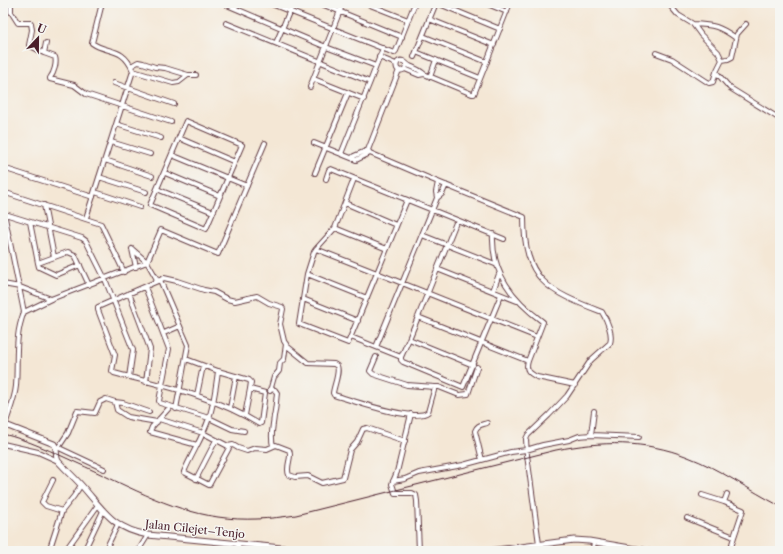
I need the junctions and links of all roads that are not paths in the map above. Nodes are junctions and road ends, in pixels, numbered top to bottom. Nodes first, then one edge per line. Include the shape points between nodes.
1 (11, 3) edge
2 (102, 3) edge
3 (227, 3) edge
4 (268, 3) edge
5 (293, 3) edge
6 (319, 3) edge
7 (343, 3) edge
8 (365, 3) edge
9 (414, 3) edge
10 (436, 3) edge
11 (485, 3) edge
12 (510, 3) edge
13 (668, 3) edge
14 (289, 11) junction
15 (340, 12) junction
16 (507, 12) junction
17 (429, 19) junction
18 (408, 20) junction
19 (226, 23) dead end
20 (693, 24) junction
21 (746, 24) dead end
22 (282, 27) junction
23 (500, 28) junction
24 (333, 29) junction
25 (402, 36) junction
26 (423, 36) junction
27 (736, 38) junction
28 (46, 43) dead end
29 (276, 43) junction
30 (494, 45) junction
31 (326, 46) junction
32 (383, 48) junction
33 (44, 54) junction
34 (656, 54) dead end
35 (379, 57) junction
36 (436, 60) junction
37 (722, 60) junction
38 (320, 61) junction
39 (487, 62) junction
40 (396, 64) junction
41 (131, 66) junction
42 (376, 66) junction
43 (406, 67) junction
44 (398, 70) junction
45 (133, 71) junction
46 (716, 72) junction
47 (188, 75) junction
48 (196, 75) dead end
49 (430, 77) junction
50 (480, 78) junction
51 (314, 79) junction
52 (370, 82) junction
53 (114, 83) dead end
54 (310, 87) dead end
55 (127, 88) junction
56 (348, 93) junction
57 (364, 99) junction
58 (174, 104) dead end
59 (122, 106) junction
60 (780, 118) edge
61 (171, 122) dead end
62 (116, 124) junction
63 (161, 138) dead end
64 (179, 138) junction
65 (111, 142) junction
66 (265, 143) dead end
67 (314, 143) dead end
68 (325, 147) junction
69 (369, 151) junction
70 (150, 154) dead end
71 (342, 154) junction
72 (172, 155) junction
73 (105, 160) junction
74 (235, 162) junction
75 (3, 168) edge
76 (165, 173) junction
77 (315, 173) dead end
78 (152, 176) dead end
79 (100, 177) junction
80 (228, 179) junction
81 (326, 179) dead end
82 (354, 179) junction
83 (438, 182) junction
84 (446, 185) junction
85 (247, 186) junction
86 (157, 189) junction
87 (3, 192) edge
88 (146, 192) dead end
89 (94, 195) junction
90 (220, 196) junction
91 (437, 198) junction
92 (407, 200) junction
93 (344, 203) junction
94 (44, 205) junction
95 (140, 207) dead end
96 (3, 208) edge
97 (432, 210) junction
98 (213, 212) junction
99 (5, 214) junction
100 (86, 218) junction
101 (458, 220) junction
102 (30, 222) junction
103 (396, 225) junction
104 (48, 228) junction
105 (335, 228) junction
106 (493, 234) junction
107 (422, 235) junction
108 (504, 239) dead end
109 (447, 245) junction
110 (316, 249) junction
111 (386, 249) junction
112 (54, 257) junction
113 (147, 262) junction
114 (38, 263) junction
115 (495, 264) junction
116 (80, 265) junction
117 (136, 267) junction
118 (437, 269) junction
119 (124, 272) junction
120 (377, 273) junction
121 (307, 274) junction
122 (499, 274) junction
123 (105, 278) junction
124 (159, 280) junction
125 (402, 283) junction
126 (3, 284) edge
127 (89, 285) junction
128 (145, 286) junction
129 (20, 287) junction
130 (493, 291) junction
131 (129, 293) junction
132 (427, 293) junction
133 (501, 295) junction
134 (367, 298) junction
135 (51, 299) junction
136 (303, 299) junction
137 (114, 300) junction
138 (518, 301) junction
139 (24, 312) junction
140 (418, 317) junction
141 (491, 319) junction
142 (358, 321) junction
143 (180, 326) junction
144 (164, 333) junction
145 (351, 337) junction
146 (537, 337) junction
147 (409, 339) junction
148 (482, 343) junction
149 (286, 344) junction
150 (376, 347) junction
151 (376, 357) dead end
152 (401, 357) junction
153 (186, 359) junction
154 (528, 361) junction
155 (203, 366) junction
156 (475, 366) junction
157 (218, 371) junction
158 (236, 376) junction
159 (129, 377) junction
160 (146, 382) junction
161 (575, 385) junction
162 (162, 386) junction
163 (435, 387) junction
164 (250, 389) junction
165 (270, 389) junction
166 (180, 390) junction
167 (266, 394) junction
168 (197, 395) junction
169 (214, 401) junction
170 (116, 402) junction
171 (170, 407) junction
172 (230, 408) junction
173 (176, 409) junction
174 (594, 411) dead end
175 (149, 412) dead end
176 (411, 414) junction
177 (245, 416) junction
178 (209, 418) junction
179 (158, 420) junction
180 (487, 423) dead end
181 (4, 424) edge
182 (244, 432) dead end
183 (203, 433) junction
184 (591, 435) junction
185 (639, 437) dead end
186 (216, 440) junction
187 (405, 441) junction
188 (3, 444) edge
189 (197, 445) junction
190 (228, 446) junction
191 (273, 446) junction
192 (57, 447) junction
193 (526, 450) junction
194 (482, 460) junction
195 (58, 462) junction
196 (104, 469) dead end
197 (196, 479) junction
198 (53, 480) dead end
199 (392, 481) junction
200 (81, 485) junction
201 (727, 494) dead end
202 (702, 495) dead end
203 (724, 502) junction
204 (98, 505) junction
205 (62, 511) junction
206 (102, 511) junction
207 (687, 518) dead end
208 (118, 524) junction
209 (148, 535) junction
210 (734, 537) junction
211 (594, 542) junction
212 (239, 544) junction
213 (540, 544) junction
214 (503, 550) edge
215 (640, 550) edge
216 (49, 551) edge
217 (65, 551) edge
218 (84, 551) edge
219 (106, 551) edge
220 (138, 551) edge
221 (237, 551) edge
222 (309, 551) edge
223 (312, 551) edge
224 (419, 551) edge
225 (489, 551) edge
226 (591, 551) edge
227 (648, 551) edge
228 (730, 551) edge

1 - 33 street via 10,12 18,23 31,23 29,45
2 - 41 street via 92,43 119,53
3 - 22 street
4 - 14 street
5 - 14 street
6 - 15 street
7 - 15 street
8 - 18 street
9 - 18 street
10 - 17 street
10 - 23 street
11 - 16 street
12 - 16 street
13 - 20 street via 678,15
14 - 22 street
14 - 24 street
15 - 24 street
15 - 25 street
16 - 23 street
17 - 26 street
17 - 30 street
18 - 25 street
19 - 29 street
20 - 27 street via 718,26
20 - 37 street
21 - 27 street
22 - 29 street
22 - 31 street
23 - 30 street
24 - 31 street
24 - 32 street
25 - 32 street via 395,53
26 - 36 street via 415,54
26 - 39 street
27 - 37 street via 732,57
28 - 33 street
29 - 38 street
30 - 39 street
31 - 38 street
31 - 42 street
32 - 35 street
33 - 59 street via 56,58 50,80 74,85 86,94
34 - 46 street via 669,57 709,83
35 - 40 street
35 - 42 street
36 - 49 street
36 - 50 street
37 - 46 street
38 - 51 street
38 - 52 street
39 - 50 street
40 - 43 street via 401,60 405,62
40 - 44 street
41 - 45 street
41 - 47 street via 140,62
42 - 52 street
43 - 44 street via 402,71
43 - 49 street
44 - 69 street
45 - 47 street via 173,83
45 - 55 street
46 - 60 street via 730,88
47 - 48 street
49 - 50 street via 472,94
51 - 54 street
51 - 56 street
52 - 57 street
53 - 55 street
55 - 58 street
55 - 59 street
56 - 57 street
56 - 68 street
57 - 71 street
59 - 61 street
59 - 62 street
62 - 63 street
62 - 65 street
64 - 72 street
64 - 74 street
64 - 74 street via 186,121 242,145
65 - 70 street
65 - 73 street
66 - 85 street
67 - 68 street
68 - 71 street
68 - 77 street
69 - 71 street via 356,160
69 - 83 street
72 - 76 street
72 - 80 street
73 - 78 street
73 - 79 street
74 - 80 street
75 - 89 street
76 - 86 street
76 - 90 street
79 - 88 street
79 - 89 street
80 - 85 street
80 - 90 street
81 - 82 street via 331,169
82 - 92 street
82 - 93 street
83 - 84 street
83 - 91 street
84 - 91 street
84 - 161 street via 524,216 528,255 534,270 542,280 555,291 602,312 610,332 610,343 586,366
85 - 113 street via 218,254 161,230
86 - 98 street
86 - 98 street via 150,205 206,229
87 - 94 street
89 - 95 street
89 - 100 street
90 - 98 street
91 - 97 street
92 - 97 street
92 - 103 street
93 - 103 street
93 - 105 street
94 - 100 street
94 - 104 street
96 - 99 street
97 - 101 street
97 - 107 street
99 - 102 street
99 - 129 street
100 - 119 street via 101,224
101 - 106 street
101 - 109 street
102 - 104 street
102 - 114 street
103 - 111 street
104 - 112 street
104 - 123 street via 86,241
105 - 110 street
105 - 111 street
106 - 108 street
106 - 115 street
107 - 109 street
107 - 125 street
109 - 115 street
109 - 118 street
110 - 120 street
110 - 121 street
111 - 120 street
112 - 114 street
112 - 116 street via 70,252 75,255
113 - 117 street
113 - 117 street via 132,249
113 - 124 street
114 - 116 street via 39,267 56,275
115 - 122 street
116 - 127 street
117 - 119 street
118 - 130 street
118 - 132 street
119 - 123 street
120 - 125 street
120 - 134 street
121 - 134 street
121 - 136 street
122 - 130 street
122 - 138 street
123 - 127 street
123 - 137 street
124 - 128 street
124 - 143 street
124 - 149 street via 164,278 177,281 235,301 257,296 282,307 280,324
125 - 132 street
125 - 150 street
126 - 129 street
127 - 135 street
128 - 131 street
128 - 144 street
129 - 135 street
129 - 139 street
130 - 133 street
131 - 137 street
131 - 160 street via 151,353
132 - 140 street
132 - 141 street
133 - 138 street
133 - 141 street
134 - 142 street
135 - 139 street
136 - 142 street
136 - 145 street via 299,324 347,343
137 - 159 street via 133,350
137 - 159 street via 98,308 115,355 112,371 114,374
138 - 146 street via 543,322
139 - 181 street via 16,351 16,388
140 - 147 street
140 - 148 street
141 - 146 street
141 - 148 street
142 - 145 street
143 - 144 street
143 - 153 street via 188,345
144 - 162 street via 169,349
145 - 150 street
146 - 154 street
147 - 152 street
147 - 156 street
148 - 154 street
148 - 156 street
149 - 165 street via 284,358
149 - 176 street via 308,363 337,366 332,393 334,395 379,409
150 - 152 street
151 - 163 street via 370,371 373,374 407,385
152 - 156 street via 403,362 462,387
153 - 155 street
153 - 166 street
154 - 161 street via 526,366 531,374
155 - 157 street
155 - 168 street
156 - 163 street via 468,394 459,395 439,386
157 - 158 street
157 - 169 street
158 - 164 street via 251,381
158 - 172 street
159 - 160 street
160 - 162 street
161 - 193 street via 528,435
162 - 166 street
162 - 171 street via 159,401
163 - 176 street via 427,413
164 - 167 street
164 - 177 street
165 - 167 street
165 - 191 street via 277,393 271,429
166 - 168 street
166 - 173 street
167 - 177 street via 261,423
168 - 169 street
169 - 172 street
169 - 178 street
170 - 175 street
170 - 179 street via 117,410 128,416
170 - 192 street via 103,400 98,404 94,414 77,410 68,433
171 - 173 street
171 - 179 street
172 - 177 street
173 - 178 street
174 - 184 street
176 - 187 street
178 - 182 street
178 - 183 street
179 - 183 street
179 - 189 street via 150,431 152,433
180 - 194 street via 479,425 475,432
181 - 192 main road
183 - 186 street
183 - 189 street
184 - 185 street
184 - 193 street
186 - 190 street
186 - 197 street
187 - 191 street via 367,428 363,429 358,442 350,450 343,478 322,482 308,476 291,476 287,471 290,450
187 - 199 street via 398,472
188 - 195 street via 38,452
189 - 197 street via 184,472
190 - 191 street via 233,445 249,451
190 - 197 street via 210,484
192 - 195 main road
192 - 196 street
193 - 194 street
193 - 213 street
194 - 199 street via 419,472 409,478
195 - 200 main road, Jalan Cilejet–Tenjo
198 - 205 street via 42,502 46,506
199 - 224 street via 395,492 416,495
200 - 204 main road, Jalan Cilejet–Tenjo
200 - 205 street
201 - 203 street
202 - 203 street
203 - 210 street via 743,510
204 - 206 main road, Jalan Cilejet–Tenjo
204 - 217 street
205 - 216 street
206 - 208 main road, Jalan Cilejet–Tenjo
206 - 218 street
207 - 210 street
208 - 209 main road, Jalan Cilejet–Tenjo via 134,532
208 - 219 street
209 - 212 main road, Jalan Cilejet–Tenjo
209 - 220 street
210 - 228 street
211 - 213 main road via 574,540
211 - 215 main road
211 - 226 street
212 - 221 street
212 - 222 main road, Jalan Cilejet–Tenjo
213 - 214 main road
214 - 225 main road
215 - 227 main road
222 - 223 main road, Jalan Cilejet–Tenjo

